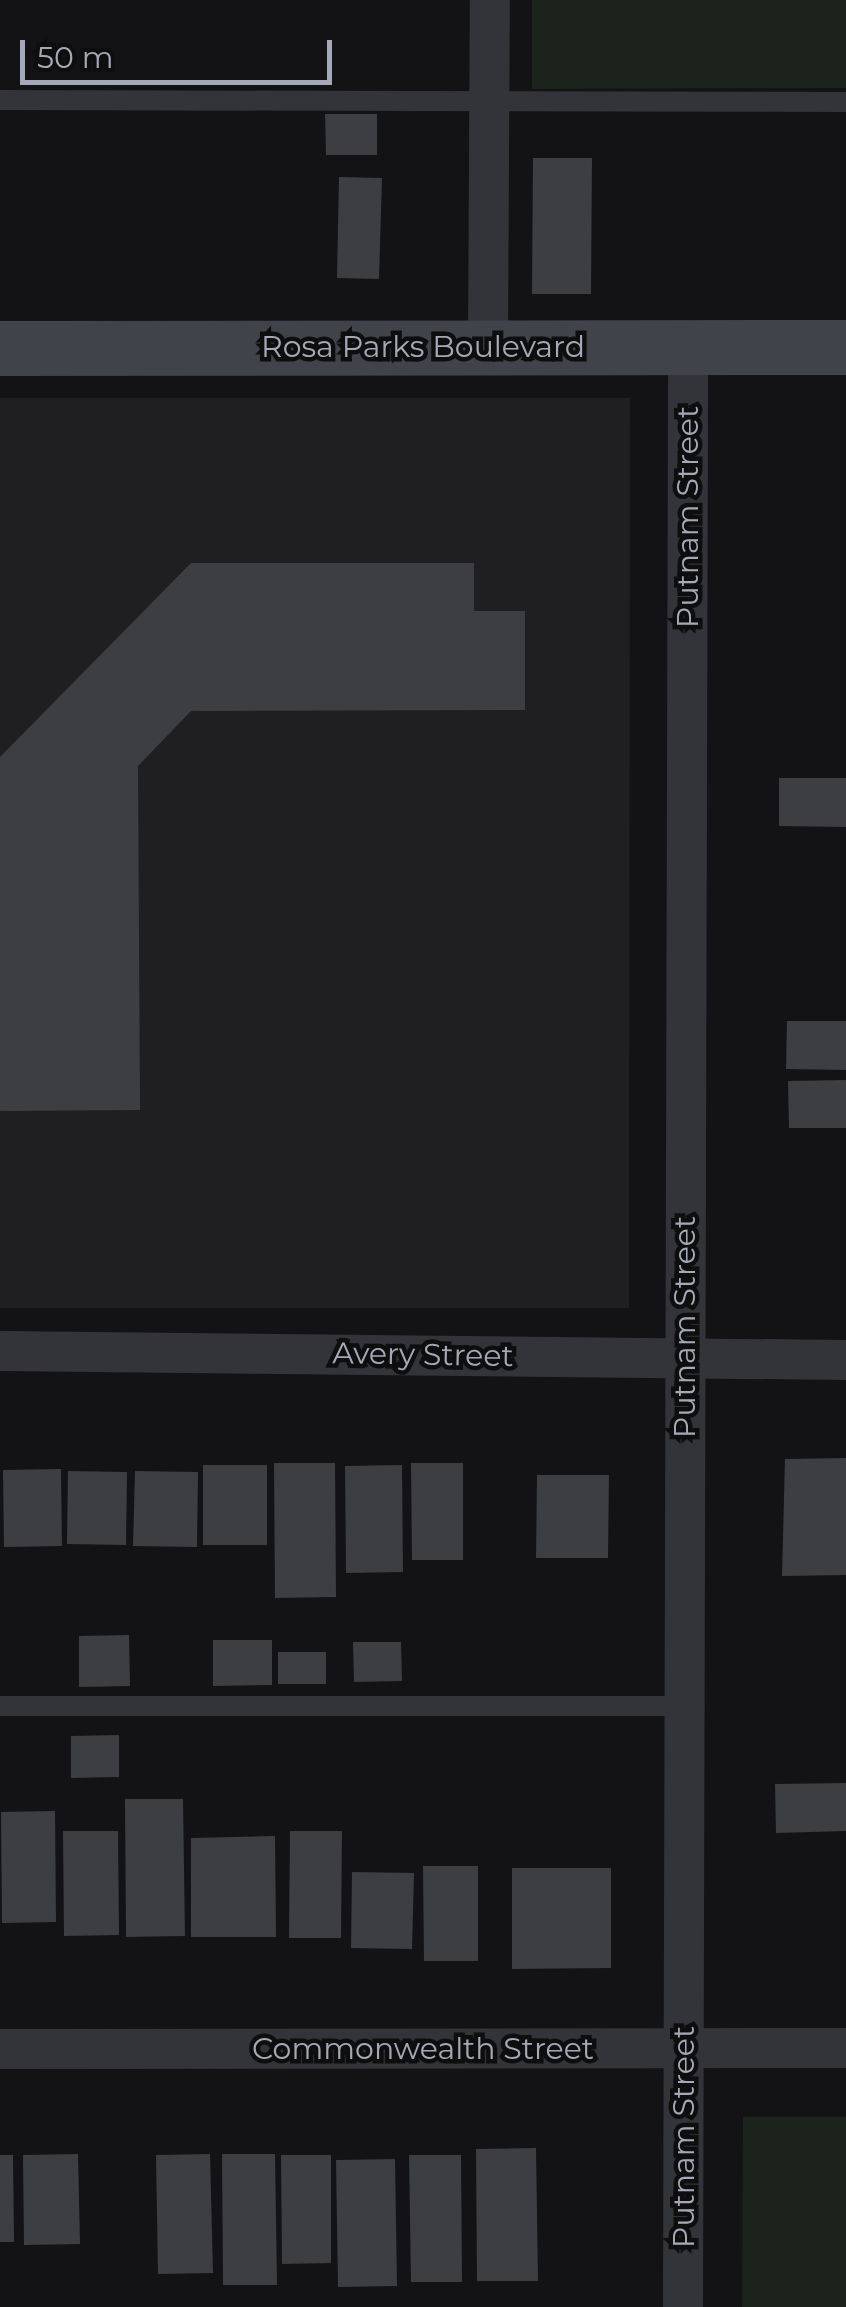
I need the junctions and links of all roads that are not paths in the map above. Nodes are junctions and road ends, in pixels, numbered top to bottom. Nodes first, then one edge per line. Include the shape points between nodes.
1 (490, 0) edge
2 (0, 100) edge
3 (490, 102) junction
4 (846, 102) edge
5 (688, 346) junction
6 (846, 347) edge
7 (0, 348) edge
8 (488, 348) junction
9 (0, 1351) edge
10 (685, 1358) junction
11 (846, 1360) edge
12 (0, 1706) edge
13 (685, 1706) junction
14 (684, 2048) junction
15 (846, 2048) edge
16 (0, 2049) edge
17 (683, 2307) edge

1 - 3 street
2 - 3 lane
3 - 4 lane
3 - 8 street
5 - 6 street, Rosa Parks Boulevard
5 - 8 street, Rosa Parks Boulevard
5 - 10 street, Putnam Street
7 - 8 street, Rosa Parks Boulevard
9 - 10 street, Avery Street
10 - 11 street, Avery Street
10 - 13 street, Putnam Street
12 - 13 lane
13 - 14 street, Putnam Street
14 - 15 street, Commonwealth Street
14 - 16 street, Commonwealth Street
14 - 17 street, Putnam Street

